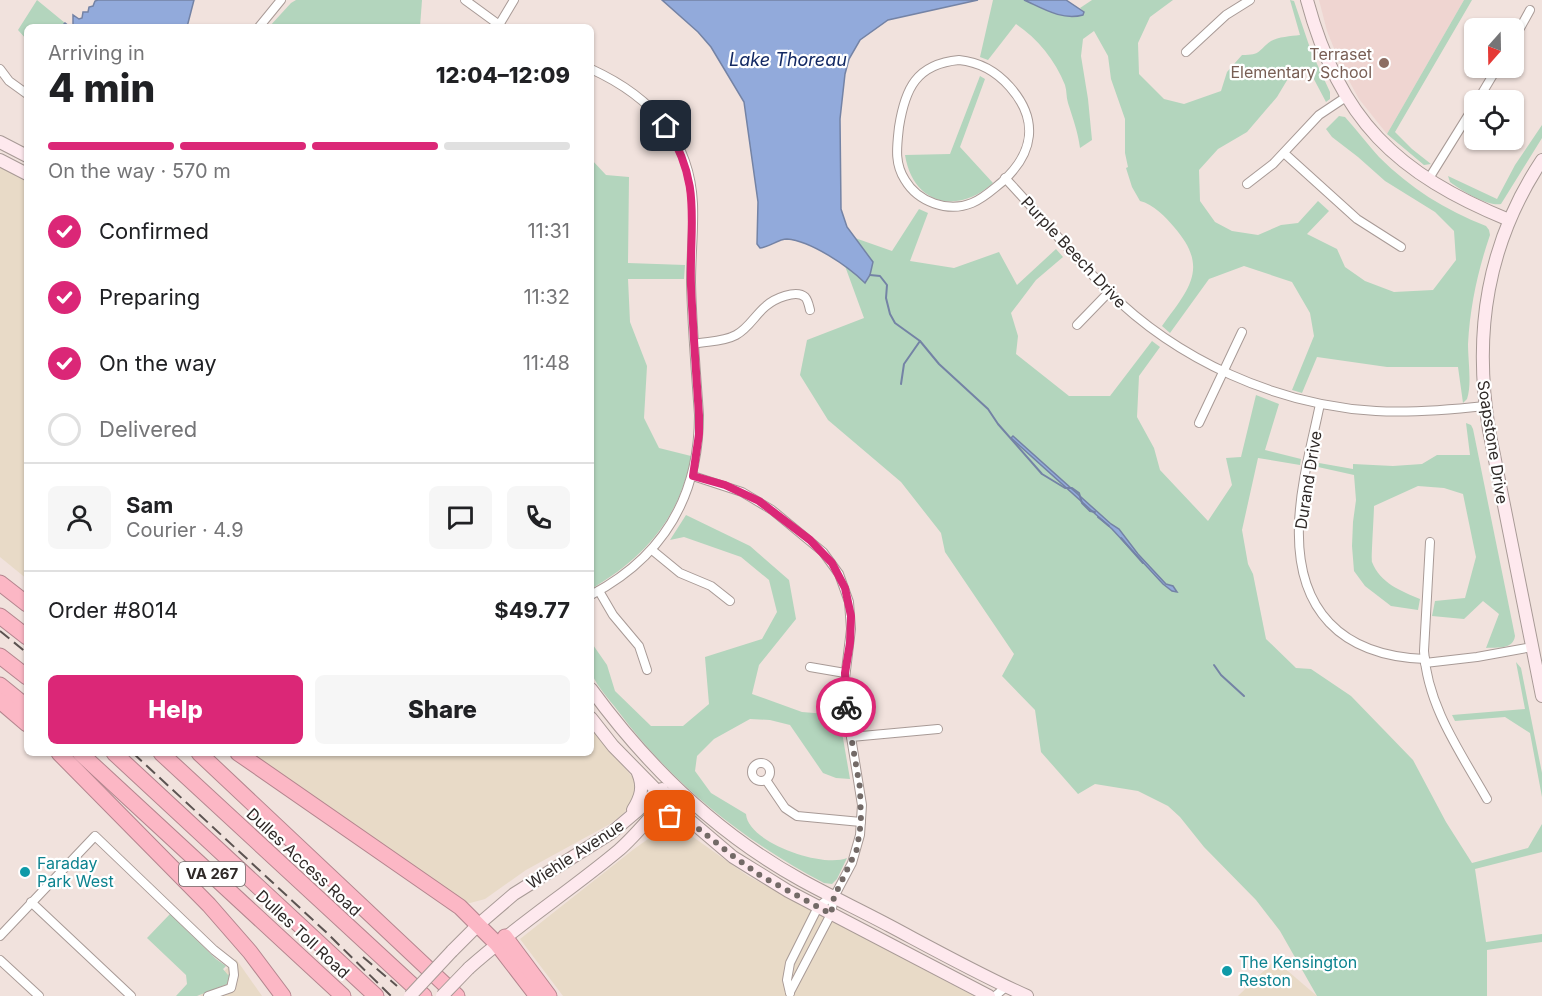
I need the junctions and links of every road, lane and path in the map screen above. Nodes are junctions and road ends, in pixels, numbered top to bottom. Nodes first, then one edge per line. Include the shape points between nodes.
1 (281, 0) edge
2 (465, 0) edge
3 (514, 0) edge
4 (1250, 0) edge
5 (1307, 0) edge
6 (1530, 10) dead end
7 (1524, 21) edge
8 (261, 24) edge
9 (498, 24) edge
10 (502, 24) edge
11 (1186, 52) dead end
12 (0, 69) edge
13 (594, 70) edge
14 (24, 92) edge
15 (1346, 97) junction
16 (1464, 122) edge
17 (0, 142) edge
18 (1284, 153) junction
19 (24, 154) edge
20 (0, 160) edge
21 (1542, 160) edge
22 (24, 172) edge
23 (1005, 178) junction
24 (1428, 180) junction
25 (1247, 184) dead end
26 (1509, 220) junction
27 (1401, 247) dead end
28 (1109, 292) junction
29 (810, 310) dead end
30 (1077, 325) dead end
31 (1242, 333) dead end
32 (694, 344) junction
33 (1224, 372) junction
34 (1320, 404) junction
35 (1485, 406) junction
36 (1199, 423) dead end
37 (693, 476) junction
38 (1430, 542) dead end
39 (652, 550) junction
40 (0, 583) edge
41 (595, 593) edge
42 (24, 601) edge
43 (730, 602) dead end
44 (0, 616) edge
45 (24, 635) edge
46 (1532, 647) junction
47 (0, 656) edge
48 (1425, 661) junction
49 (810, 667) dead end
50 (647, 670) dead end
51 (845, 673) junction
52 (24, 675) edge
53 (0, 685) edge
54 (594, 693) edge
55 (1542, 696) edge
56 (0, 701) edge
57 (24, 705) edge
58 (24, 721) edge
59 (594, 722) edge
60 (938, 729) dead end
61 (851, 737) junction
62 (62, 756) edge
63 (83, 756) edge
64 (117, 756) edge
65 (164, 756) edge
66 (202, 756) edge
67 (242, 756) edge
68 (637, 771) junction
69 (766, 780) dead end
70 (672, 785) junction
71 (662, 796) junction
72 (1488, 799) dead end
73 (690, 822) junction
74 (861, 822) junction
75 (624, 823) junction
76 (642, 829) junction
77 (834, 897) junction
78 (32, 902) junction
79 (818, 907) junction
80 (831, 914) junction
81 (479, 924) junction
82 (0, 936) edge
83 (501, 941) junction
84 (0, 960) edge
85 (1007, 991) edge
86 (790, 994) edge
87 (39, 996) edge
88 (131, 996) edge
89 (208, 996) edge
90 (283, 996) edge
91 (343, 996) edge
92 (376, 996) edge
93 (410, 996) edge
94 (424, 996) edge
95 (442, 996) edge
96 (457, 996) edge
97 (537, 996) edge
98 (549, 996) edge
99 (989, 996) edge
100 (994, 996) edge
101 (1027, 996) edge

1 - 8 street
2 - 9 street
3 - 10 street
4 - 11 street via 1226,15
5 - 15 main road via 1322,48
6 - 7 street
12 - 14 street
13 - 32 street via 644,100 666,126 688,171 693,204
15 - 18 street via 1319,116
15 - 24 main road via 1388,149
16 - 24 street
17 - 19 main road
18 - 25 street
18 - 27 street via 1350,214
20 - 22 main road
21 - 26 main road, Soapstone Drive
23 - 23 street via 982,198 950,207 920,197 907,184 898,165 897,145 904,100 920,74 939,63 969,61 998,75 1015,93 1027,116 1029,137 1023,157
23 - 28 street, Purple Beech Drive
24 - 26 main road
26 - 35 main road, Soapstone Drive via 1494,264 1483,326
28 - 30 street
28 - 33 street, Purple Beech Drive via 1176,345
29 - 32 street via 804,296 785,297 764,307 733,337
31 - 33 street
32 - 37 street via 699,434
33 - 34 street, Purple Beech Drive
33 - 36 street
34 - 35 street, Purple Beech Drive via 1402,412
34 - 48 street, Durand Drive via 1299,524 1301,562 1309,592 1334,628 1358,645 1388,656
35 - 46 main road, Soapstone Drive
37 - 39 street via 674,519
37 - 51 street via 759,501 810,540 832,563 845,588 851,616
38 - 48 street
39 - 41 street via 622,577
39 - 43 street via 680,573 711,586
40 - 42 highway
41 - 50 street via 639,646
44 - 45 highway
46 - 48 street, Durand Drive
46 - 55 main road, Soapstone Drive
47 - 52 highway
48 - 72 street via 1443,721
49 - 51 street
51 - 61 street
53 - 57 highway
54 - 70 main road
56 - 58 highway
59 - 68 main road
60 - 61 street
61 - 74 street
62 - 90 highway via 209,905
63 - 91 highway, Dulles Toll Road / VA 267
64 - 92 highway
65 - 94 highway, Dulles Access Road
66 - 96 highway
67 - 81 highway
68 - 71 main road
68 - 75 main road via 641,792
69 - 74 street via 785,808 797,816
70 - 71 main road, Wiehle Avenue
70 - 77 main road via 742,843
71 - 73 main road
71 - 75 main road, Wiehle Avenue
71 - 76 main road, Wiehle Avenue
73 - 76 main road via 670,816
73 - 79 main road via 761,876
74 - 77 street via 857,849
75 - 81 main road, Wiehle Avenue via 514,894
76 - 83 main road, Wiehle Avenue
77 - 79 street
77 - 80 street
77 - 85 main road
78 - 82 street
78 - 88 street
78 - 89 street via 95,836 233,965 231,988
79 - 80 main road
79 - 86 street via 787,971
80 - 86 street
80 - 99 main road
81 - 83 highway
81 - 93 main road, Wiehle Avenue, bridge
83 - 95 main road, Wiehle Avenue, bridge
83 - 97 highway
83 - 98 highway
84 - 87 street
85 - 100 street
85 - 101 main road

